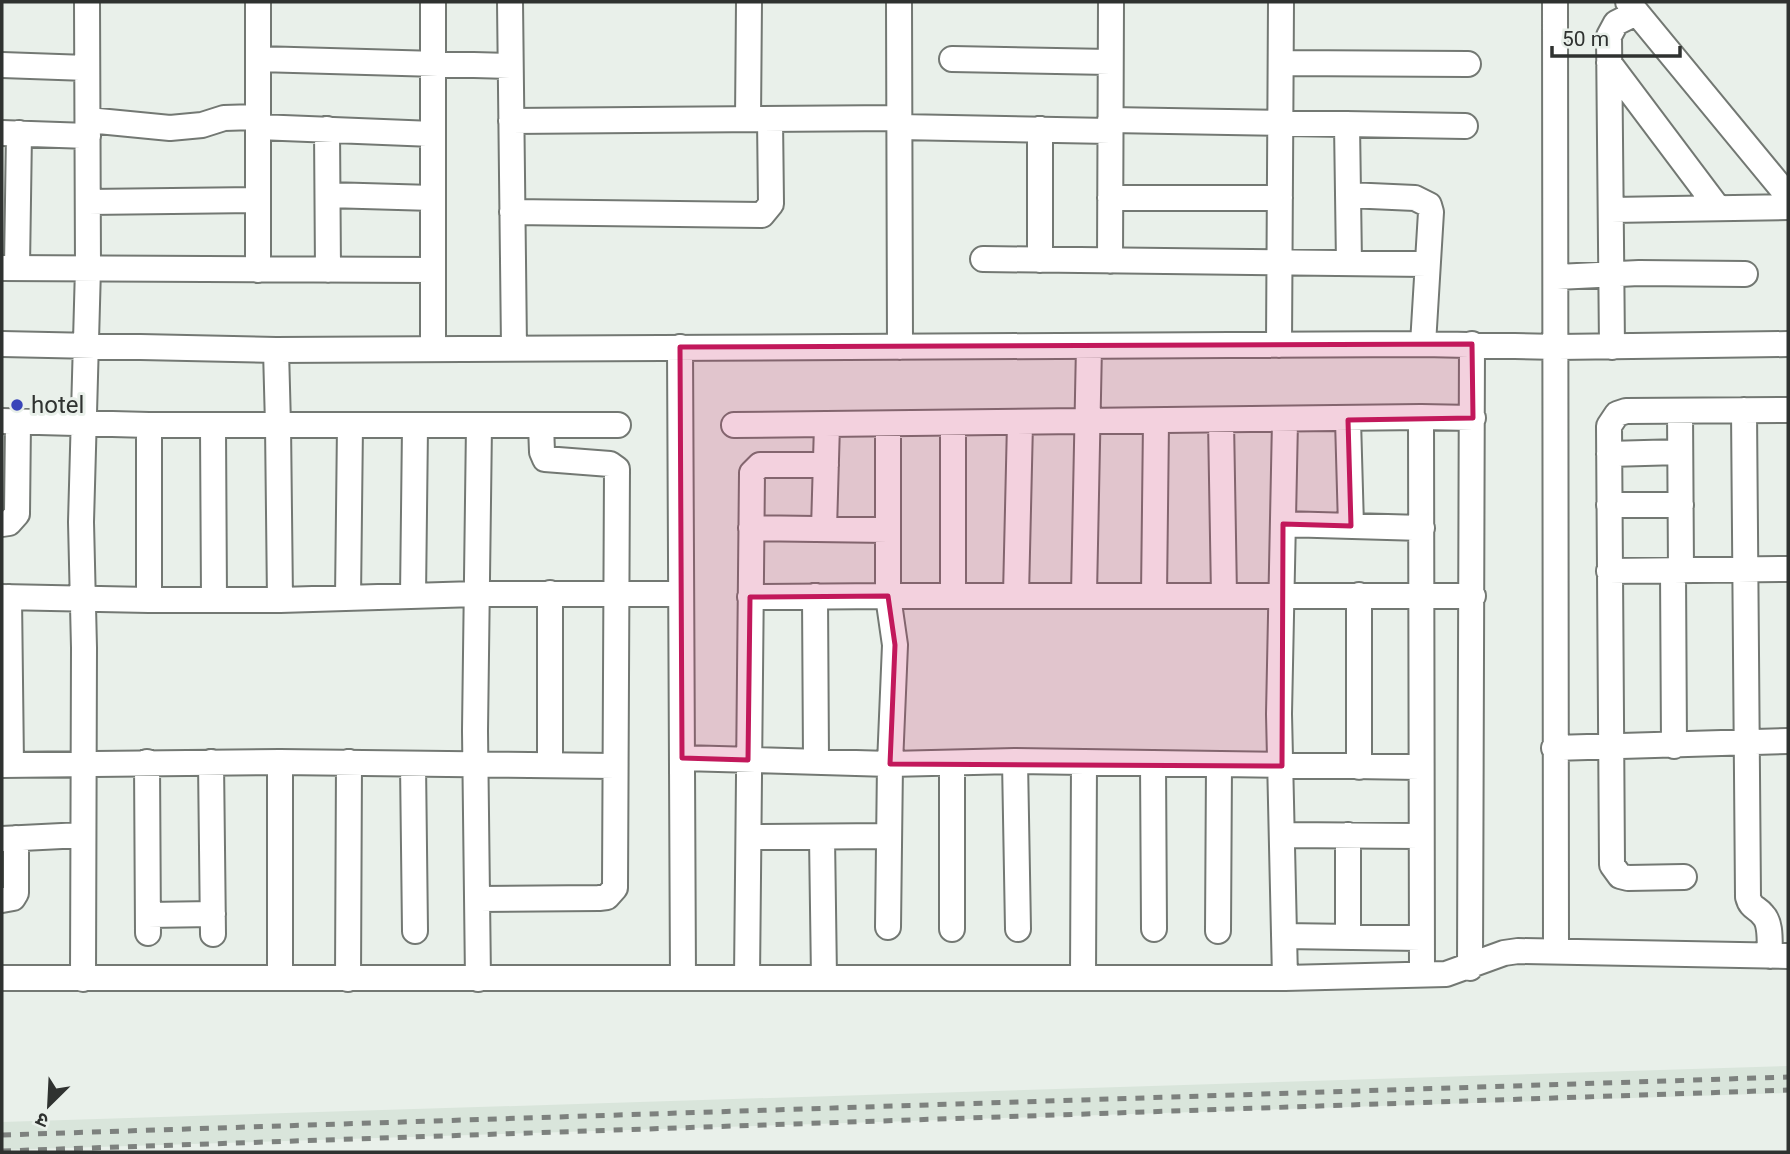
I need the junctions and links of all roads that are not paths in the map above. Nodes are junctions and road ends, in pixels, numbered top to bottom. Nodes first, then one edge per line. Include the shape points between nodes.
1 (87, 2) edge
2 (258, 2) edge
3 (433, 2) edge
4 (510, 2) edge
5 (749, 2) edge
6 (899, 2) edge
7 (1111, 2) edge
8 (1281, 2) edge
9 (1555, 2) edge
10 (1632, 7) edge
11 (258, 59) junction
12 (952, 59) dead end
13 (1110, 62) junction
14 (1281, 63) junction
15 (1609, 63) junction
16 (433, 64) junction
17 (1468, 64) dead end
18 (2, 65) edge
19 (510, 66) junction
20 (87, 68) junction
21 (759, 119) junction
22 (511, 121) junction
23 (258, 122) junction
24 (899, 122) junction
25 (1280, 123) junction
26 (1347, 124) junction
27 (1110, 125) junction
28 (1465, 126) dead end
29 (88, 128) junction
30 (1040, 129) junction
31 (327, 130) junction
32 (10, 133) edge
33 (433, 134) junction
34 (328, 195) junction
35 (1348, 195) junction
36 (1788, 196) edge
37 (433, 198) junction
38 (1110, 198) junction
39 (1280, 198) junction
40 (258, 200) junction
41 (88, 202) junction
42 (1788, 207) edge
43 (1718, 208) junction
44 (1611, 210) junction
45 (512, 212) junction
46 (983, 259) dead end
47 (1040, 260) junction
48 (1110, 261) junction
49 (1280, 263) junction
50 (1349, 264) junction
51 (1427, 264) junction
52 (10, 267) edge
53 (88, 268) junction
54 (258, 270) junction
55 (328, 270) junction
56 (433, 270) junction
57 (1745, 274) dead end
58 (1611, 276) junction
59 (1557, 277) junction
60 (2, 344) edge
61 (1423, 344) junction
62 (1472, 344) junction
63 (1788, 344) edge
64 (86, 345) junction
65 (1279, 345) junction
66 (900, 346) junction
67 (1089, 346) junction
68 (1612, 346) junction
69 (514, 347) junction
70 (680, 347) junction
71 (1558, 347) junction
72 (433, 348) junction
73 (276, 350) junction
74 (1744, 410) junction
75 (1788, 410) edge
76 (1680, 411) junction
77 (1421, 417) junction
78 (1472, 418) junction
79 (1348, 420) junction
80 (10, 421) edge
81 (1221, 421) junction
82 (1285, 421) junction
83 (1087, 422) junction
84 (1156, 422) junction
85 (81, 423) junction
86 (1020, 423) junction
87 (149, 425) junction
88 (278, 425) junction
89 (350, 425) junction
90 (479, 425) junction
91 (541, 425) junction
92 (618, 425) dead end
93 (734, 425) dead end
94 (827, 425) junction
95 (888, 425) junction
96 (953, 425) junction
97 (415, 427) junction
98 (213, 428) junction
99 (1680, 453) junction
100 (1609, 454) junction
101 (826, 465) junction
102 (1609, 505) junction
103 (1681, 505) junction
104 (2, 524) edge
105 (1283, 524) junction
106 (1350, 526) junction
107 (751, 528) junction
108 (1422, 528) junction
109 (824, 529) junction
110 (888, 530) junction
111 (1788, 569) edge
112 (1746, 570) junction
113 (1609, 571) junction
114 (1677, 571) junction
115 (550, 593) junction
116 (476, 594) junction
117 (615, 594) junction
118 (681, 594) junction
119 (1084, 594) junction
120 (1359, 594) junction
121 (953, 595) junction
122 (1016, 595) junction
123 (1154, 595) junction
124 (1224, 595) junction
125 (1282, 595) junction
126 (1420, 595) junction
127 (413, 596) junction
128 (815, 596) junction
129 (888, 596) junction
130 (1473, 596) junction
131 (5, 597) edge
132 (750, 597) junction
133 (348, 598) junction
134 (82, 599) junction
135 (149, 600) junction
136 (214, 600) junction
137 (280, 600) junction
138 (1788, 741) edge
139 (1747, 743) junction
140 (1674, 746) junction
141 (1610, 747) junction
142 (1554, 748) junction
143 (682, 758) junction
144 (748, 760) junction
145 (816, 761) junction
146 (1015, 761) junction
147 (147, 762) junction
148 (211, 762) junction
149 (280, 762) junction
150 (349, 762) junction
151 (1084, 762) junction
152 (82, 763) junction
153 (476, 763) junction
154 (952, 763) junction
155 (1153, 763) junction
156 (413, 764) junction
157 (890, 764) junction
158 (6, 765) edge
159 (550, 765) junction
160 (1219, 765) junction
161 (615, 766) junction
162 (1282, 766) junction
163 (1359, 767) junction
164 (1420, 767) junction
165 (82, 835) junction
166 (1283, 835) junction
167 (1348, 835) junction
168 (890, 836) junction
169 (1420, 836) junction
170 (749, 837) junction
171 (822, 837) junction
172 (9, 838) edge
173 (1684, 877) dead end
174 (478, 899) junction
175 (2, 900) edge
176 (888, 927) dead end
177 (952, 929) dead end
178 (1018, 929) dead end
179 (1154, 929) dead end
180 (415, 931) dead end
181 (1218, 931) dead end
182 (1284, 936) junction
183 (1348, 937) junction
184 (1421, 938) junction
185 (1556, 950) junction
186 (1779, 956) edge
187 (1471, 968) junction
188 (1422, 974) junction
189 (1083, 977) junction
190 (2, 978) edge
191 (279, 978) junction
192 (683, 978) junction
193 (747, 978) junction
194 (824, 978) junction
195 (1285, 978) junction
196 (83, 979) junction
197 (348, 979) junction
198 (478, 979) junction

1 - 20 street
2 - 11 street
3 - 16 street
4 - 19 street
5 - 21 street
6 - 24 street
7 - 13 street
8 - 14 street
9 - 59 street
10 - 15 street via 1612,29
10 - 36 street
11 - 16 street
11 - 23 street
12 - 13 street
13 - 27 street
14 - 17 street
14 - 25 street
15 - 43 street
15 - 44 street
16 - 19 street
16 - 33 street
18 - 20 street
19 - 22 street
20 - 29 street
21 - 22 street
21 - 24 street
21 - 45 street via 771,204 762,215
22 - 45 street
23 - 29 street via 224,118 170,128
23 - 31 street
23 - 40 street
24 - 30 street
24 - 66 street
25 - 26 street
25 - 27 street
25 - 39 street
26 - 28 street
26 - 35 street
27 - 30 street
27 - 38 street
29 - 32 street
29 - 41 street
30 - 47 street
31 - 33 street
31 - 34 street
32 - 52 street
33 - 37 street
34 - 37 street
34 - 55 street
35 - 50 street
35 - 51 street via 1415,198 1429,205
37 - 56 street
38 - 39 street
38 - 48 street
39 - 49 street
40 - 41 street
40 - 54 street
41 - 53 street
42 - 43 street
43 - 44 street
44 - 58 street
45 - 69 street
46 - 47 street
47 - 48 street
48 - 49 street
49 - 50 street
49 - 65 street
50 - 51 street
51 - 61 street
52 - 53 street
53 - 54 street
53 - 64 street
54 - 55 street
55 - 56 street
56 - 72 street
57 - 58 street
58 - 59 street
58 - 68 street
59 - 71 street
60 - 64 street
61 - 62 street
61 - 65 street
62 - 71 street
62 - 78 street
63 - 68 street
64 - 73 street
64 - 85 street
65 - 67 street
66 - 67 street
66 - 70 street
67 - 83 street
68 - 71 street
69 - 70 street
69 - 72 street
70 - 118 street
71 - 142 street
72 - 73 street
73 - 88 street
74 - 75 street
74 - 76 street
74 - 112 street
76 - 99 street
76 - 100 street via 1617,414 1608,426
77 - 78 street
77 - 79 street
77 - 108 street
78 - 130 street
79 - 82 street
79 - 106 street
80 - 85 street
80 - 104 street via 17,514
81 - 82 street
81 - 84 street
81 - 124 street
82 - 105 street
83 - 84 street
83 - 86 street
83 - 119 street
84 - 123 street
85 - 87 street
85 - 134 street
86 - 96 street
86 - 122 street
87 - 98 street
87 - 135 street
88 - 89 street
88 - 98 street
88 - 137 street
89 - 97 street
89 - 133 street
90 - 91 street
90 - 97 street
90 - 116 street
91 - 92 street
91 - 117 street via 545,459 610,464 617,469
93 - 94 street
94 - 95 street
94 - 101 street
95 - 96 street
95 - 110 street
96 - 121 street
97 - 127 street
98 - 136 street
99 - 100 street
99 - 103 street
100 - 102 street
101 - 107 street via 756,466
101 - 109 street
102 - 103 street
102 - 113 street
103 - 114 street
105 - 106 street
105 - 125 street
106 - 108 street
107 - 109 street
107 - 132 street
108 - 126 street
109 - 110 street
110 - 129 street
111 - 112 street
112 - 114 street
112 - 139 street
113 - 114 street
113 - 141 street
114 - 140 street
115 - 116 street
115 - 117 street
115 - 159 street
116 - 127 street
116 - 153 street
117 - 118 street
117 - 161 street
118 - 143 street
119 - 122 street
119 - 123 street
120 - 125 street
120 - 126 street
120 - 163 street
121 - 122 street
121 - 129 street
123 - 124 street
124 - 125 street
125 - 162 street
126 - 130 street
126 - 164 street
127 - 133 street
128 - 129 street
128 - 132 street
128 - 145 street
129 - 157 street via 895,645
130 - 187 street
131 - 134 street
131 - 158 street
132 - 144 street
133 - 137 street
134 - 135 street
134 - 152 street
135 - 136 street
136 - 137 street
138 - 139 street
139 - 140 street
139 - 186 street via 1748,897 1752,908 1764,915
140 - 141 street
141 - 142 street
141 - 173 street via 1612,865 1616,873 1628,878
142 - 185 street
143 - 144 street
143 - 192 street
144 - 145 street
144 - 170 street
145 - 157 street
146 - 151 street
146 - 154 street
146 - 178 street
147 - 148 street
147 - 148 street via 148,924 213,924
147 - 152 street
148 - 149 street
149 - 150 street
149 - 191 street
150 - 156 street
150 - 197 street
151 - 155 street
151 - 189 street
152 - 158 street
152 - 165 street
153 - 156 street
153 - 159 street
153 - 174 street
154 - 157 street
154 - 177 street
155 - 160 street
155 - 179 street
156 - 180 street
157 - 168 street
159 - 161 street
160 - 162 street
160 - 181 street
161 - 174 street via 612,894 599,898
162 - 163 street
162 - 166 street
163 - 164 street
164 - 169 street
165 - 172 street
165 - 196 street
166 - 167 street
166 - 182 street
167 - 169 street
167 - 183 street
168 - 171 street
168 - 176 street
169 - 184 street
170 - 171 street
170 - 193 street
171 - 194 street
172 - 175 street via 16,893
174 - 198 street
182 - 183 street
182 - 195 street
183 - 184 street
184 - 188 street
185 - 186 street
185 - 187 street via 1511,952
187 - 188 street
188 - 195 street
189 - 194 street
189 - 195 street
190 - 196 street
191 - 196 street
191 - 197 street
192 - 193 street
192 - 198 street
193 - 194 street
197 - 198 street

